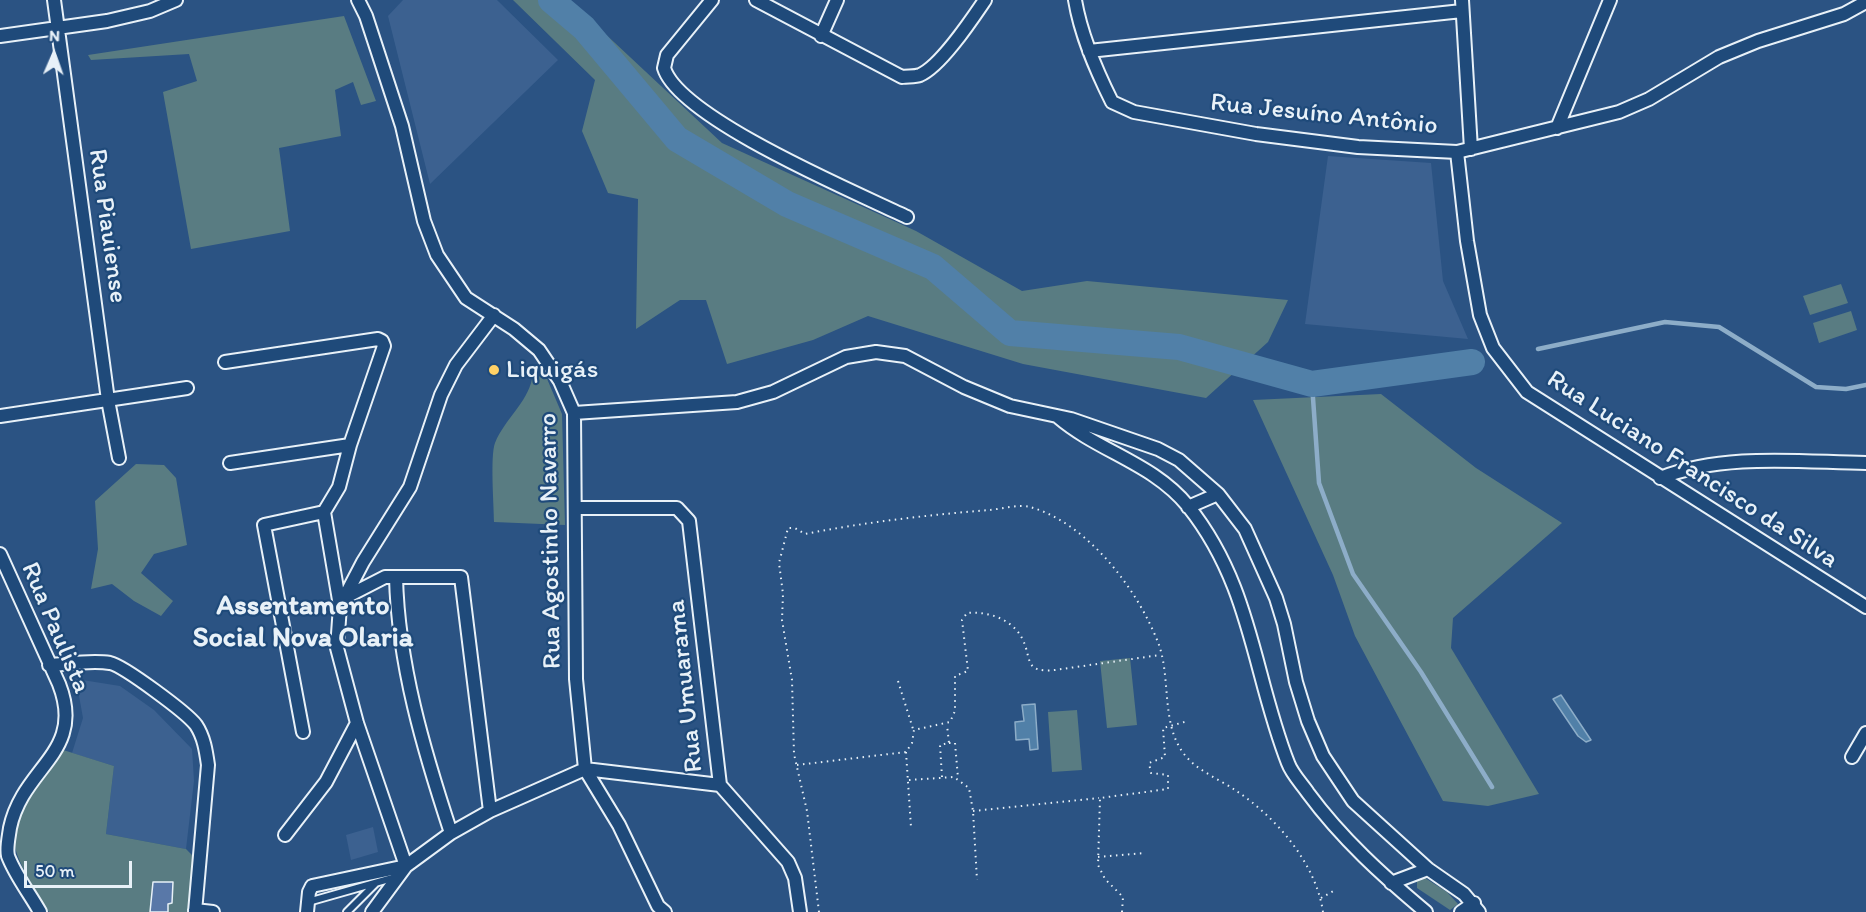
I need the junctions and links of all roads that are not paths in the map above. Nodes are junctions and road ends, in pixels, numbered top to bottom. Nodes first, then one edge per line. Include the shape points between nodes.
1 (54, 0) edge
2 (176, 0) edge
3 (358, 0) edge
4 (712, 0) edge
5 (756, 0) edge
6 (837, 0) edge
7 (985, 0) edge
8 (1075, 0) edge
9 (1610, 0) edge
10 (1866, 2) edge
11 (1462, 5) edge
12 (58, 27) junction
13 (0, 36) edge
14 (821, 36) junction
15 (1089, 51) junction
16 (1557, 128) junction
17 (1471, 149) junction
18 (1457, 153) junction
19 (907, 217) dead end
20 (494, 315) junction
21 (225, 363) dead end
22 (187, 388) dead end
23 (108, 400) junction
24 (574, 413) junction
25 (0, 416) edge
26 (1057, 416) junction
27 (350, 445) junction
28 (119, 458) dead end
29 (230, 463) dead end
30 (1866, 463) edge
31 (1660, 478) junction
32 (1218, 494) junction
33 (1188, 507) junction
34 (575, 508) junction
35 (324, 512) junction
36 (0, 554) edge
37 (396, 577) junction
38 (342, 602) junction
39 (1866, 607) edge
40 (49, 665) junction
41 (357, 723) junction
42 (303, 732) dead end
43 (1866, 733) edge
44 (1852, 757) dead end
45 (585, 769) junction
46 (720, 785) junction
47 (490, 811) junction
48 (451, 834) junction
49 (285, 835) dead end
50 (1428, 870) junction
51 (402, 871) junction
52 (377, 882) junction
53 (1391, 883) junction
54 (307, 907) edge
55 (1476, 908) edge
56 (659, 910) edge
57 (195, 911) edge
58 (40, 912) edge
59 (213, 912) edge
60 (347, 912) edge
61 (372, 912) edge
62 (800, 912) edge
63 (1426, 912) edge
64 (1461, 912) edge

1 - 12 street, Rua Piauiense
2 - 12 street via 107,21
3 - 20 street, Rua Agostinho Navarro via 402,126 431,244 466,298
4 - 19 street via 667,55 664,68 671,83 741,135
5 - 14 street
6 - 14 street
7 - 14 street via 957,39 919,76 902,77
8 - 15 street, Rua Jesuíno Antônio
9 - 16 street
10 - 16 street, Rua Jesuíno Antônio via 1844,14 1719,57 1649,99 1619,112
11 - 15 street
11 - 17 street
12 - 13 street
12 - 23 street, Rua Piauiense
15 - 18 street, Rua Jesuíno Antônio via 1112,102 1134,112 1256,134 1359,147
16 - 17 street, Rua Jesuíno Antônio
17 - 18 street, Rua Jesuíno Antônio
18 - 31 street, Rua Luciano Francisco da Silva via 1480,315 1493,348 1527,392
20 - 24 street, Rua Agostinho Navarro via 539,350 560,381
20 - 38 street via 456,365 441,395 410,487
21 - 27 street via 378,339 384,346
22 - 23 street
23 - 25 street
23 - 28 street, Rua Piauiense
24 - 26 street via 737,402 772,392 846,357 876,352 904,356 1010,406
24 - 34 street, Rua Agostinho Navarro
26 - 32 street via 1158,449 1179,460
26 - 33 street via 1167,483
27 - 29 street
27 - 35 street via 339,488
30 - 31 street via 1742,461 1703,465
31 - 39 street, Rua Luciano Francisco da Silva
32 - 33 street
32 - 50 street via 1245,529 1276,598 1296,682 1323,756 1353,801
33 - 53 street via 1213,542 1242,604 1288,766 1326,817
34 - 45 street, Rua Agostinho Navarro via 576,679
34 - 46 street, Rua Umuarama via 677,508 689,521
35 - 38 street
35 - 42 street via 264,525
36 - 40 street, Rua Paulista
37 - 38 street via 380,579
37 - 47 street via 461,578
37 - 48 street via 400,630 420,735
38 - 41 street via 337,648
40 - 57 street via 117,665 195,724 204,741 208,765
40 - 58 street, Rua Paulista via 65,700 65,732 23,792 13,814 8,854
41 - 49 street via 326,782
41 - 51 street
43 - 44 street
45 - 46 street, Rua Umuarama
45 - 47 street
45 - 56 street, Rua Agostinho Navarro via 619,825
46 - 62 street via 788,862 795,878
47 - 48 street
48 - 51 street
50 - 53 street
50 - 55 street
51 - 52 lane
51 - 54 street via 315,885 309,889
51 - 61 street
52 - 54 lane
52 - 60 lane
53 - 63 street
55 - 64 street
57 - 59 street

